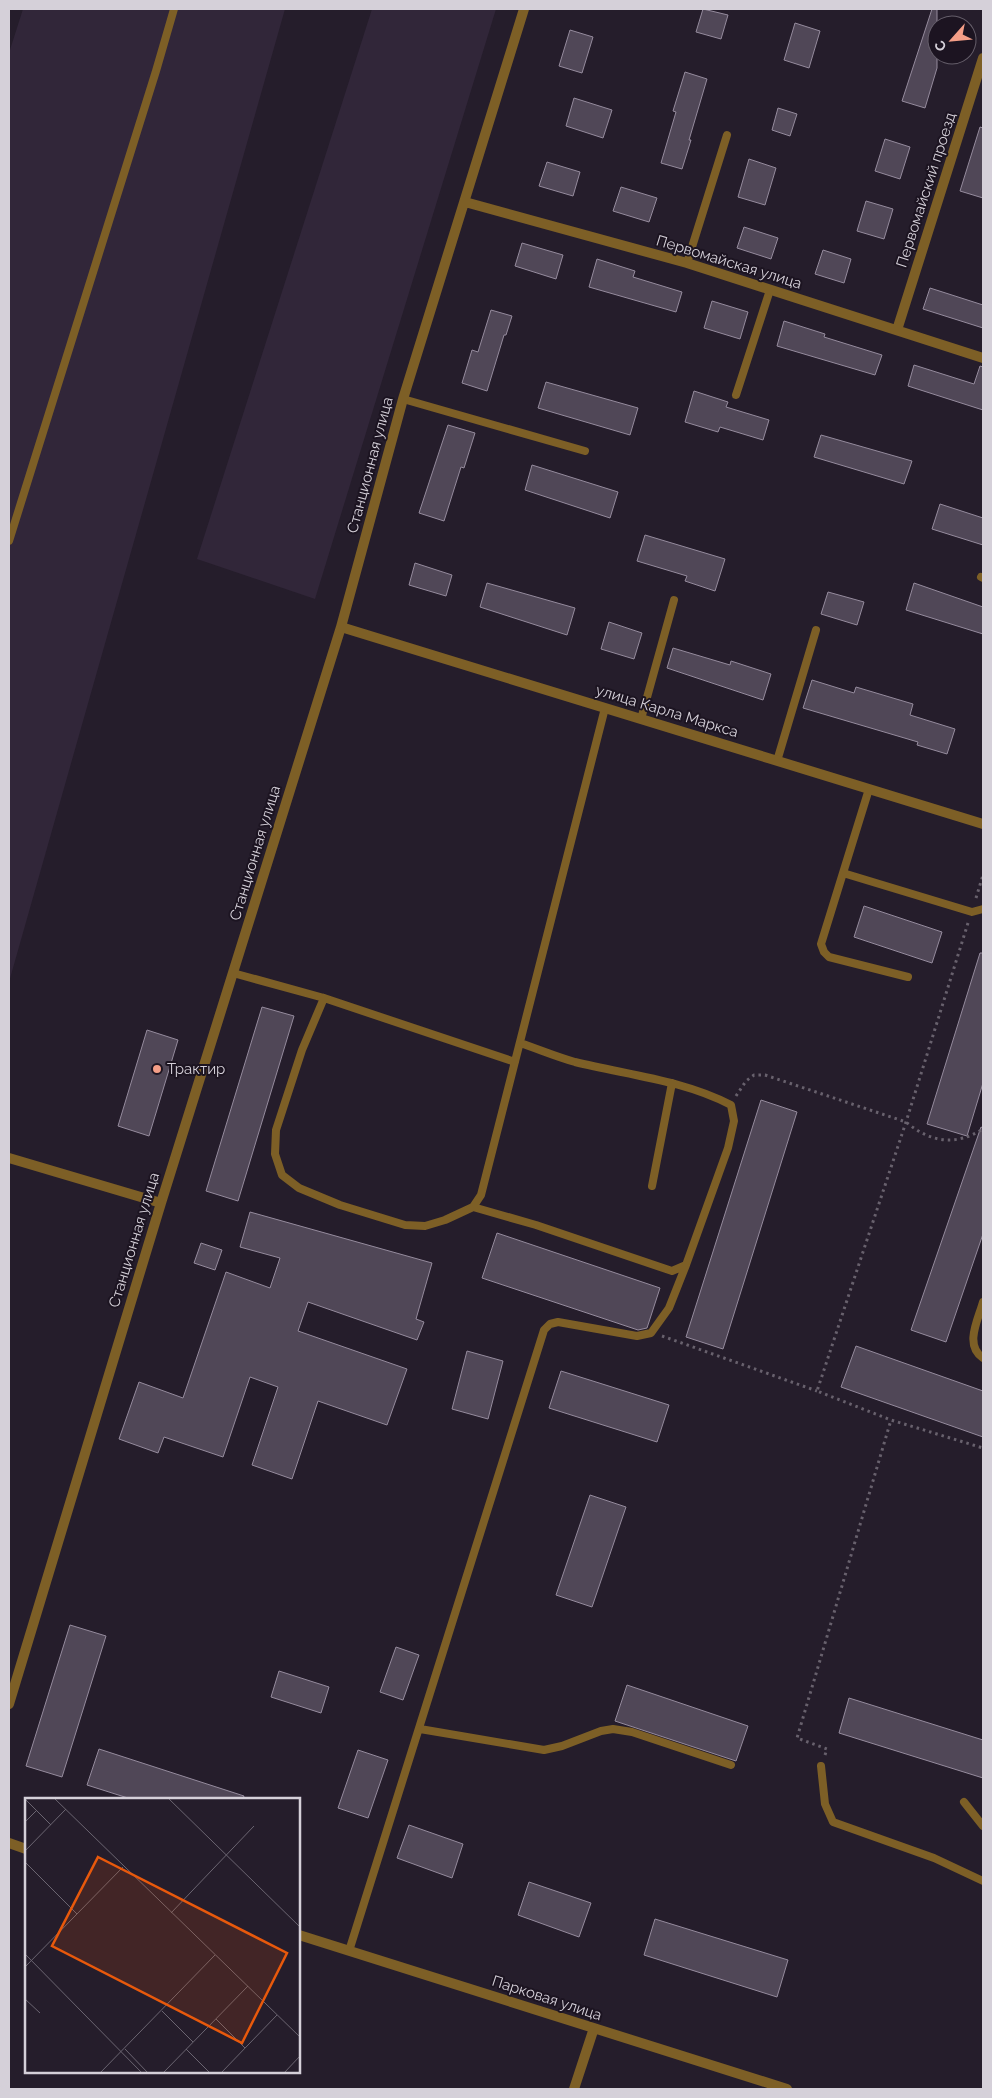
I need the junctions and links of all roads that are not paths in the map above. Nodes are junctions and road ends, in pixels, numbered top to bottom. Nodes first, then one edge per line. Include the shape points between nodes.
1 (174, 9) edge
2 (524, 9) edge
3 (983, 58) edge
4 (727, 135) dead end
5 (465, 202) junction
6 (687, 263) junction
7 (770, 290) junction
8 (898, 330) junction
9 (983, 358) edge
10 (736, 395) dead end
11 (403, 399) junction
12 (585, 451) dead end
13 (9, 541) edge
14 (674, 600) dead end
15 (341, 627) junction
16 (816, 630) dead end
17 (606, 708) junction
18 (641, 719) junction
19 (777, 761) junction
20 (869, 789) junction
21 (983, 824) edge
22 (843, 873) junction
23 (983, 909) edge
24 (233, 973) junction
25 (908, 977) dead end
26 (324, 998) junction
27 (520, 1043) junction
28 (515, 1062) junction
29 (672, 1082) junction
30 (9, 1158) edge
31 (652, 1186) dead end
32 (161, 1203) junction
33 (473, 1207) junction
34 (686, 1265) junction
35 (983, 1302) edge
36 (983, 1358) edge
37 (9, 1704) edge
38 (420, 1729) junction
39 (731, 1765) dead end
40 (821, 1766) road end
41 (964, 1802) dead end
42 (983, 1826) edge
43 (9, 1843) edge
44 (25, 1849) edge
45 (983, 1881) edge
46 (300, 1935) edge
47 (349, 1951) junction
48 (594, 2028) junction
49 (574, 2089) edge
50 (787, 2089) edge

1 - 13 lane
2 - 5 street, Станционная улица
3 - 8 street, Первомайский проезд
4 - 6 lane
5 - 6 street, Первомайская улица
5 - 11 street, Станционная улица
6 - 7 street, Первомайская улица
7 - 8 street, Первомайская улица
7 - 10 lane
8 - 9 street, Первомайская улица
11 - 12 lane
11 - 15 street, Станционная улица
14 - 18 lane
15 - 17 street, улица Карла Маркса
15 - 24 street, Станционная улица
16 - 19 lane
17 - 18 street, улица Карла Маркса
17 - 27 lane
18 - 19 street, улица Карла Маркса
19 - 20 street, улица Карла Маркса
20 - 21 street, улица Карла Маркса
20 - 22 lane
22 - 23 lane via 972,912
22 - 25 lane via 821,944 824,952 829,957
24 - 26 lane
24 - 32 street, Станционная улица
26 - 28 lane
26 - 33 lane via 302,1050 276,1130 275,1154 282,1175 299,1188 340,1205 405,1225 425,1226
27 - 28 lane
27 - 29 lane via 573,1061
28 - 33 lane via 481,1195
29 - 31 lane
29 - 34 lane via 732,1105 734,1121 728,1148
30 - 32 street
32 - 37 street, Станционная улица
33 - 34 lane via 672,1271
34 - 38 lane via 668,1308 651,1333 637,1336 558,1322 544,1330
35 - 36 lane via 972,1340 976,1353
38 - 39 lane via 544,1750 613,1729 632,1732
38 - 47 lane
40 - 45 lane via 825,1804 833,1822 934,1858
41 - 42 lane
43 - 44 street
46 - 47 street, Парковая улица
47 - 48 street, Парковая улица
48 - 49 street
48 - 50 street, Парковая улица

